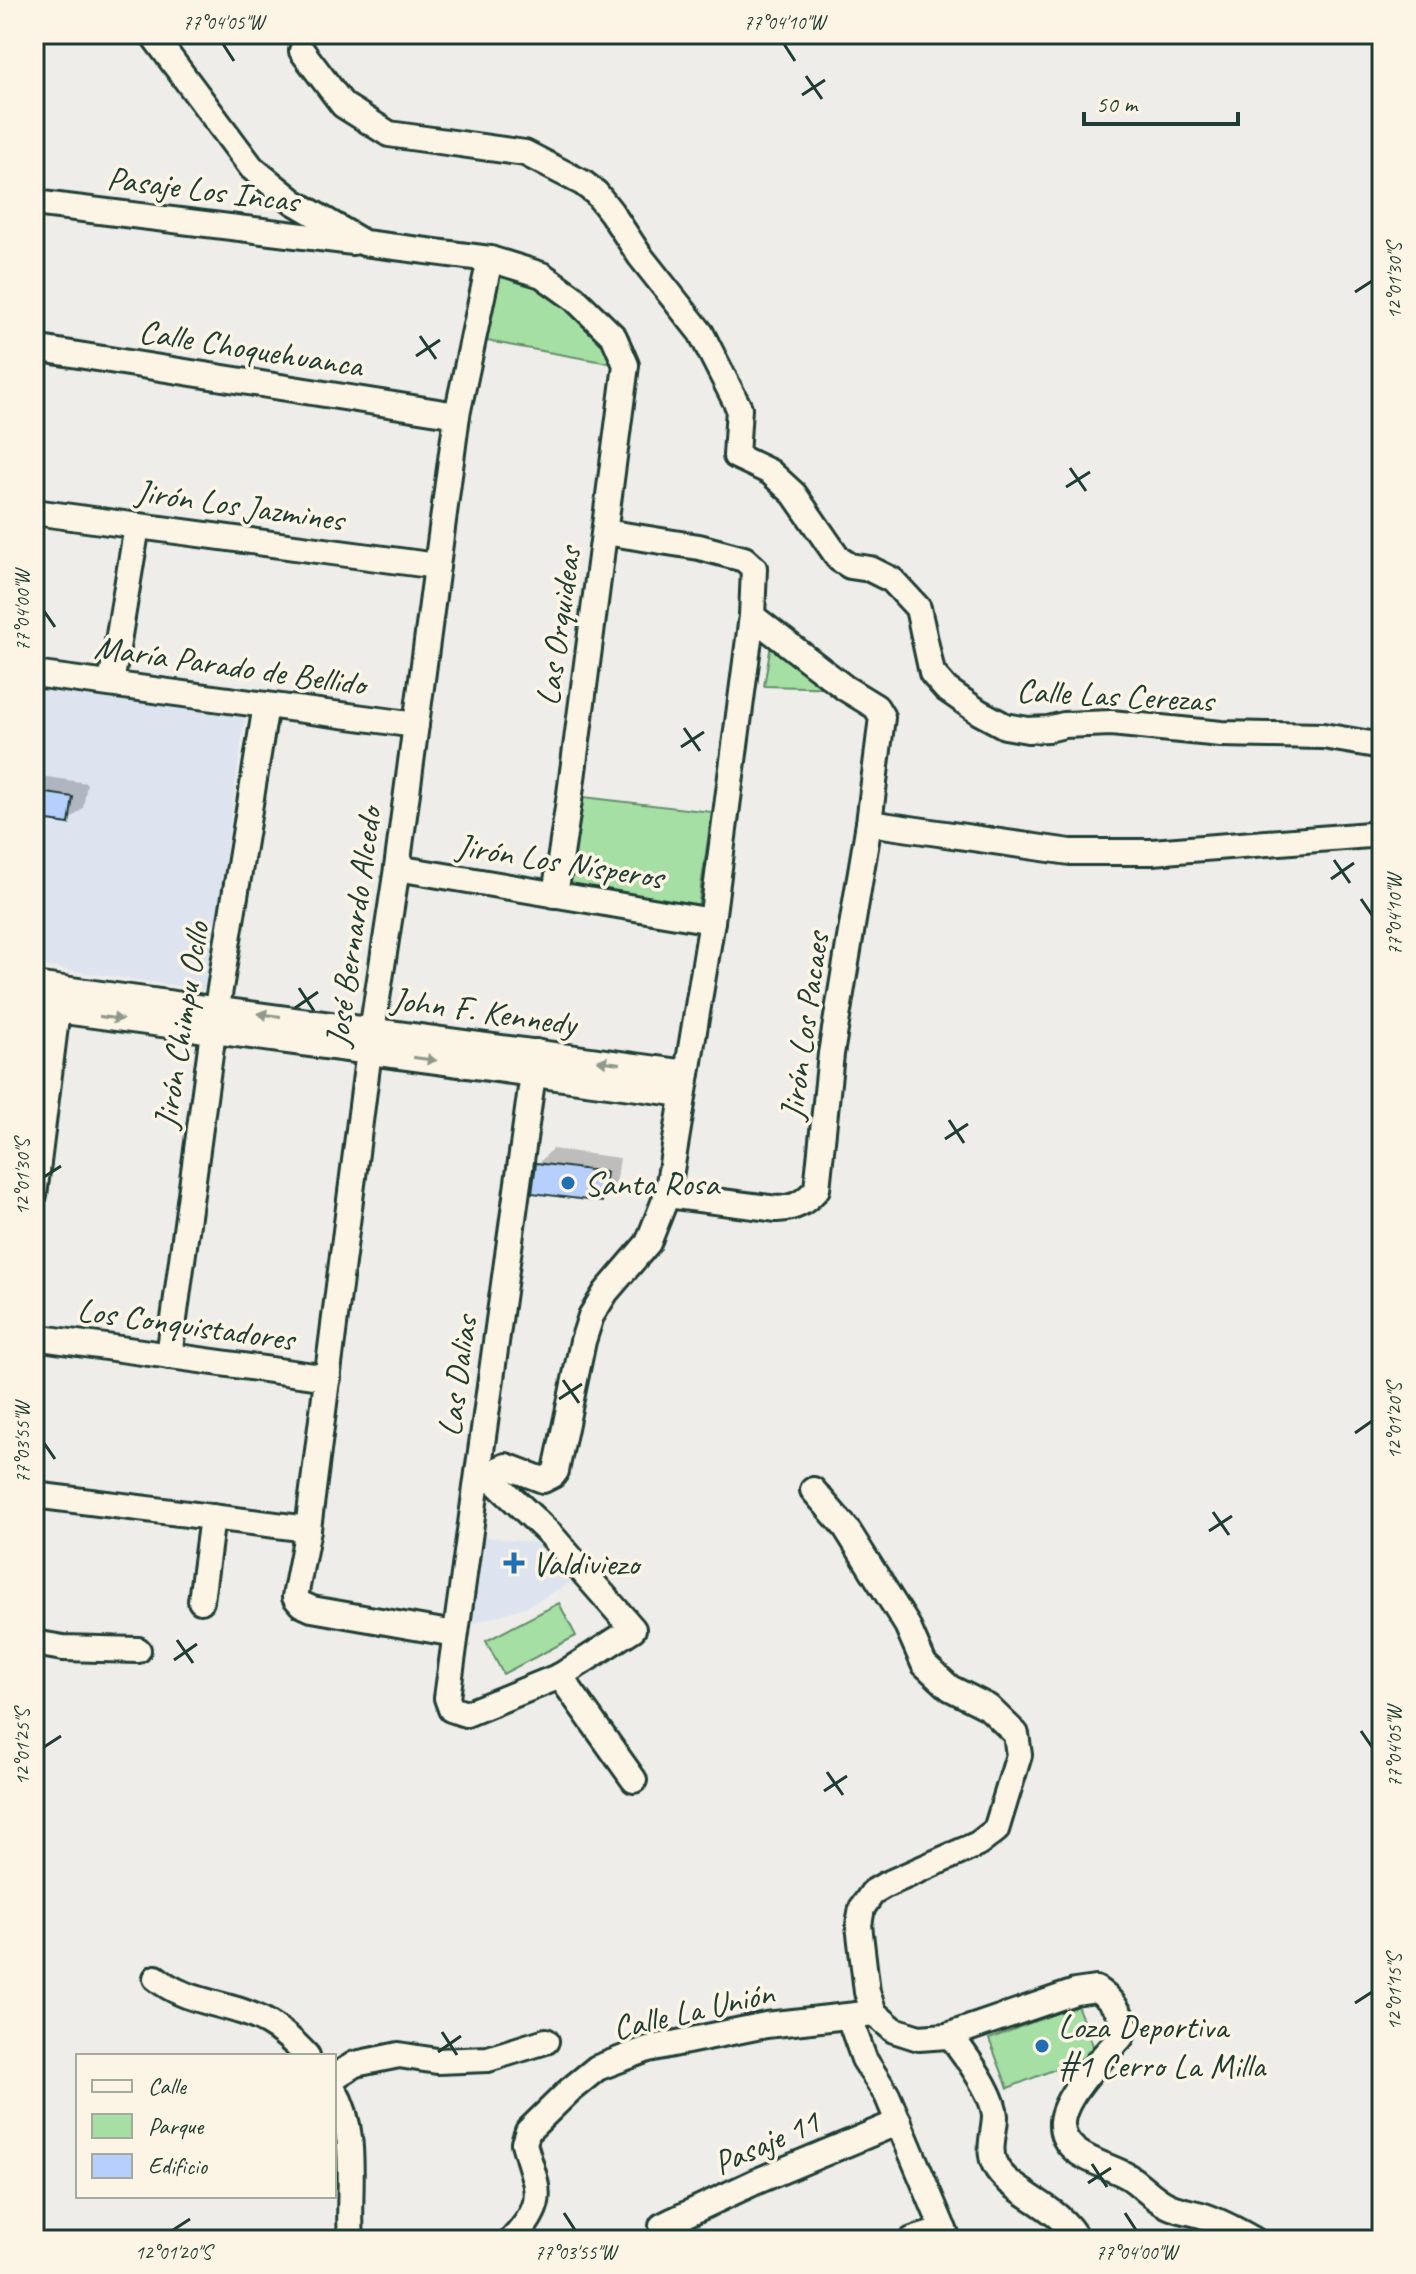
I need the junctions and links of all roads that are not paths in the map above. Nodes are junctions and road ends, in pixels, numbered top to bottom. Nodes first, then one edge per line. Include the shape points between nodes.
1 (152, 34) edge
2 (302, 51) dead end
3 (34, 203) edge
4 (364, 243) junction
5 (490, 259) junction
6 (34, 348) edge
7 (626, 365) joint
8 (457, 415) junction
9 (34, 512) edge
10 (137, 526) junction
11 (605, 532) junction
12 (437, 566) junction
13 (752, 616) junction
14 (34, 674) edge
15 (111, 684) junction
16 (266, 705) junction
17 (416, 725) junction
18 (1382, 746) edge
19 (869, 823) junction
20 (1382, 834) edge
21 (397, 868) junction
22 (555, 895) junction
23 (712, 921) junction
24 (34, 985) edge
25 (46, 1009) edge
26 (214, 1020) junction
27 (370, 1040) junction
28 (534, 1063) junction
29 (685, 1084) junction
30 (34, 1195) edge
31 (667, 1195) junction
32 (34, 1337) edge
33 (169, 1356) junction
34 (328, 1378) junction
35 (485, 1480) junction
36 (813, 1490) dead end
37 (34, 1495) edge
38 (212, 1517) junction
39 (308, 1529) junction
40 (201, 1601) dead end
41 (455, 1634) junction
42 (34, 1643) edge
43 (138, 1650) dead end
44 (560, 1676) junction
45 (634, 1780) dead end
46 (156, 1978) dead end
47 (874, 2013) junction
48 (849, 2017) junction
49 (950, 2035) junction
50 (546, 2041) dead end
51 (305, 2054) edge
52 (336, 2076) edge
53 (336, 2096) edge
54 (899, 2122) junction
55 (664, 2233) edge
56 (946, 2235) edge
57 (351, 2240) edge
58 (512, 2240) edge
59 (912, 2240) edge
60 (1077, 2240) edge
61 (1254, 2240) edge

1 - 4 street, Pasaje Los Incas via 252,168 294,202
2 - 18 street, Calle Las Cerezas via 343,105 389,134 525,153 596,193 701,333 739,408 736,456 770,472 794,494 839,559 892,580 918,608 932,673 979,712 1005,726 1028,730 1111,723 1221,734 1323,736
3 - 4 street, Pasaje Los Incas
4 - 5 street, Pasaje Los Incas
5 - 7 street, Pasaje Los Incas via 542,275 565,291 614,337
5 - 8 street, José Bernardo Alcedo
6 - 8 street, Calle Choquehuanca
7 - 11 street, Las Orquideas
8 - 12 street, José Bernardo Alcedo
9 - 10 street, Jirón Los Jazmines
10 - 12 street, Jirón Los Jazmines
10 - 15 street
11 - 13 street via 744,559 754,568
11 - 22 street, Las Orquideas
12 - 17 street, José Bernardo Alcedo
13 - 19 street, Jirón Los Pacaes via 876,707 882,717
13 - 23 street
14 - 15 street, María Parado de Bellido
15 - 16 street, María Parado de Bellido
16 - 17 street, María Parado de Bellido
16 - 26 street, Jirón Chimpu Ocllo
17 - 21 street, José Bernardo Alcedo
19 - 20 street via 1070,852 1152,852
19 - 31 street, Jirón Los Pacaes via 831,1054 817,1189 794,1208 777,1209
21 - 22 street, Jirón Los Nísperos
21 - 27 street, José Bernardo Alcedo
22 - 23 street, Jirón Los Nísperos
23 - 29 street
24 - 26 street, John F. Kennedy
25 -> 26 street, John F. Kennedy
25 - 30 street
26 - 27 street, John F. Kennedy
26 - 33 street, Jirón Chimpu Ocllo
27 - 28 street, John F. Kennedy
27 - 34 street, José Bernardo Alcedo
28 - 29 street, John F. Kennedy
28 - 35 street, Las Dalias
29 - 31 street
31 - 35 street via 648,1243 591,1316 556,1471 543,1480 506,1466
32 - 33 street, Los Conquistadores
33 - 34 street, Los Conquistadores
34 - 39 street, José Bernardo Alcedo
35 - 41 street, Las Dalias
35 - 44 street via 551,1535 633,1629
36 - 47 street via 846,1528 907,1625 924,1664 950,1688 988,1707 1016,1734 1019,1755 996,1830 978,1844 885,1885 862,1908 859,1925
37 - 38 street
38 - 39 street
38 - 40 street
39 - 41 street, José Bernardo Alcedo via 295,1597 301,1604
41 - 44 street, Las Dalias via 447,1698 451,1709 466,1714
42 - 43 street
44 - 45 street
46 - 51 street via 177,1992 269,2023
47 - 48 street, Calle La Unión
47 - 49 street via 894,2030 919,2038
48 - 54 street via 864,2059
48 - 58 street, Calle La Unión via 704,2037 648,2049 597,2068 528,2131 524,2143 537,2202
49 - 60 street via 990,2099 995,2115 994,2165 1059,2216
49 - 61 street via 1096,1989 1119,2010 1126,2026 1069,2100 1062,2133 1085,2158 1126,2175 1154,2198
50 - 52 street via 488,2059 437,2061 399,2055 355,2064
53 - 57 street via 351,2160
54 - 55 street, Pasaje 11 via 755,2182
54 - 56 street
56 - 59 street

